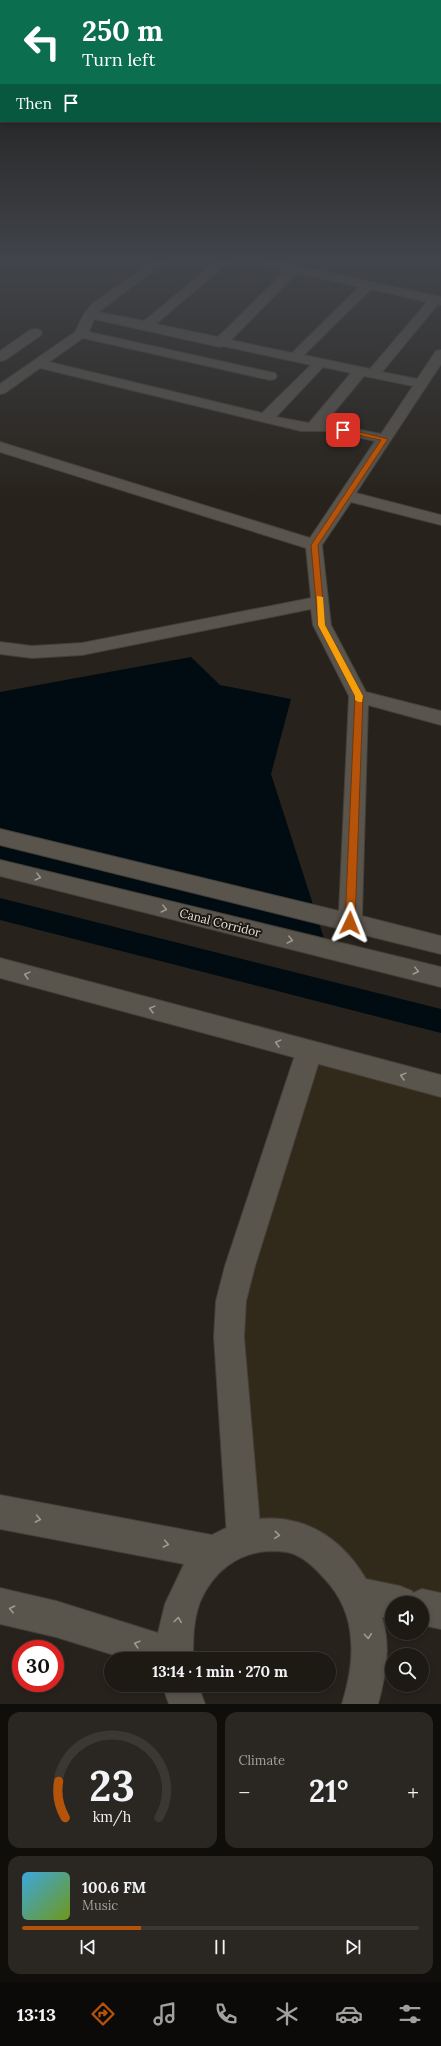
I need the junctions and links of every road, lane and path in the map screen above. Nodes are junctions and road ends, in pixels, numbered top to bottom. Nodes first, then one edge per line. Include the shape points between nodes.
1 (20, 344) edge
2 (68, 344) edge
3 (124, 344) edge
4 (227, 344) edge
5 (309, 344) edge
6 (396, 344) edge
7 (441, 354) edge
8 (0, 357) edge
9 (294, 358) junction
10 (39, 364) junction
11 (319, 364) junction
12 (367, 373) junction
13 (270, 376) dead end
14 (421, 384) junction
15 (0, 390) edge
16 (264, 419) junction
17 (312, 427) junction
18 (385, 439) junction
19 (0, 447) edge
20 (348, 496) junction
21 (441, 520) edge
22 (314, 545) junction
23 (320, 602) junction
24 (0, 648) edge
25 (359, 696) junction
26 (441, 718) edge
27 (0, 837) edge
28 (0, 868) edge
29 (350, 923) junction
30 (441, 945) edge
31 (0, 968) edge
32 (441, 977) edge
33 (309, 1052) junction
34 (441, 1086) edge
35 (0, 1512) edge
36 (230, 1545) junction
37 (356, 1594) junction
38 (385, 1600) edge
39 (0, 1606) edge
40 (429, 1608) edge
41 (441, 1611) edge
42 (119, 1652) edge
43 (179, 1652) edge
44 (360, 1704) edge

1 - 8 street
2 - 10 street
3 - 13 street
4 - 9 street
5 - 9 street
6 - 12 street
7 - 14 street
9 - 11 street
10 - 15 street
10 - 16 street
11 - 12 street
11 - 16 street
12 - 14 street
12 - 17 street
14 - 18 street
16 - 17 street
17 - 18 street via 328,427
18 - 20 street
19 - 22 street
20 - 21 street
20 - 22 street
22 - 23 street
23 - 24 street via 82,649 32,652
23 - 25 street via 322,625
25 - 26 street
25 - 29 street
27 - 29 street
28 -> 32 street, Canal Corridor
29 - 30 street
33 -> 31 street
34 -> 33 street
33 - 36 street via 231,1301
35 -> 36 street
36 -> 37 street via 276,1533 307,1542 335,1564
43 -> 36 street via 178,1615 192,1580
37 - 38 street
37 -> 44 street via 368,1632 369,1673
42 -> 39 street via 56,1619
40 - 41 street

